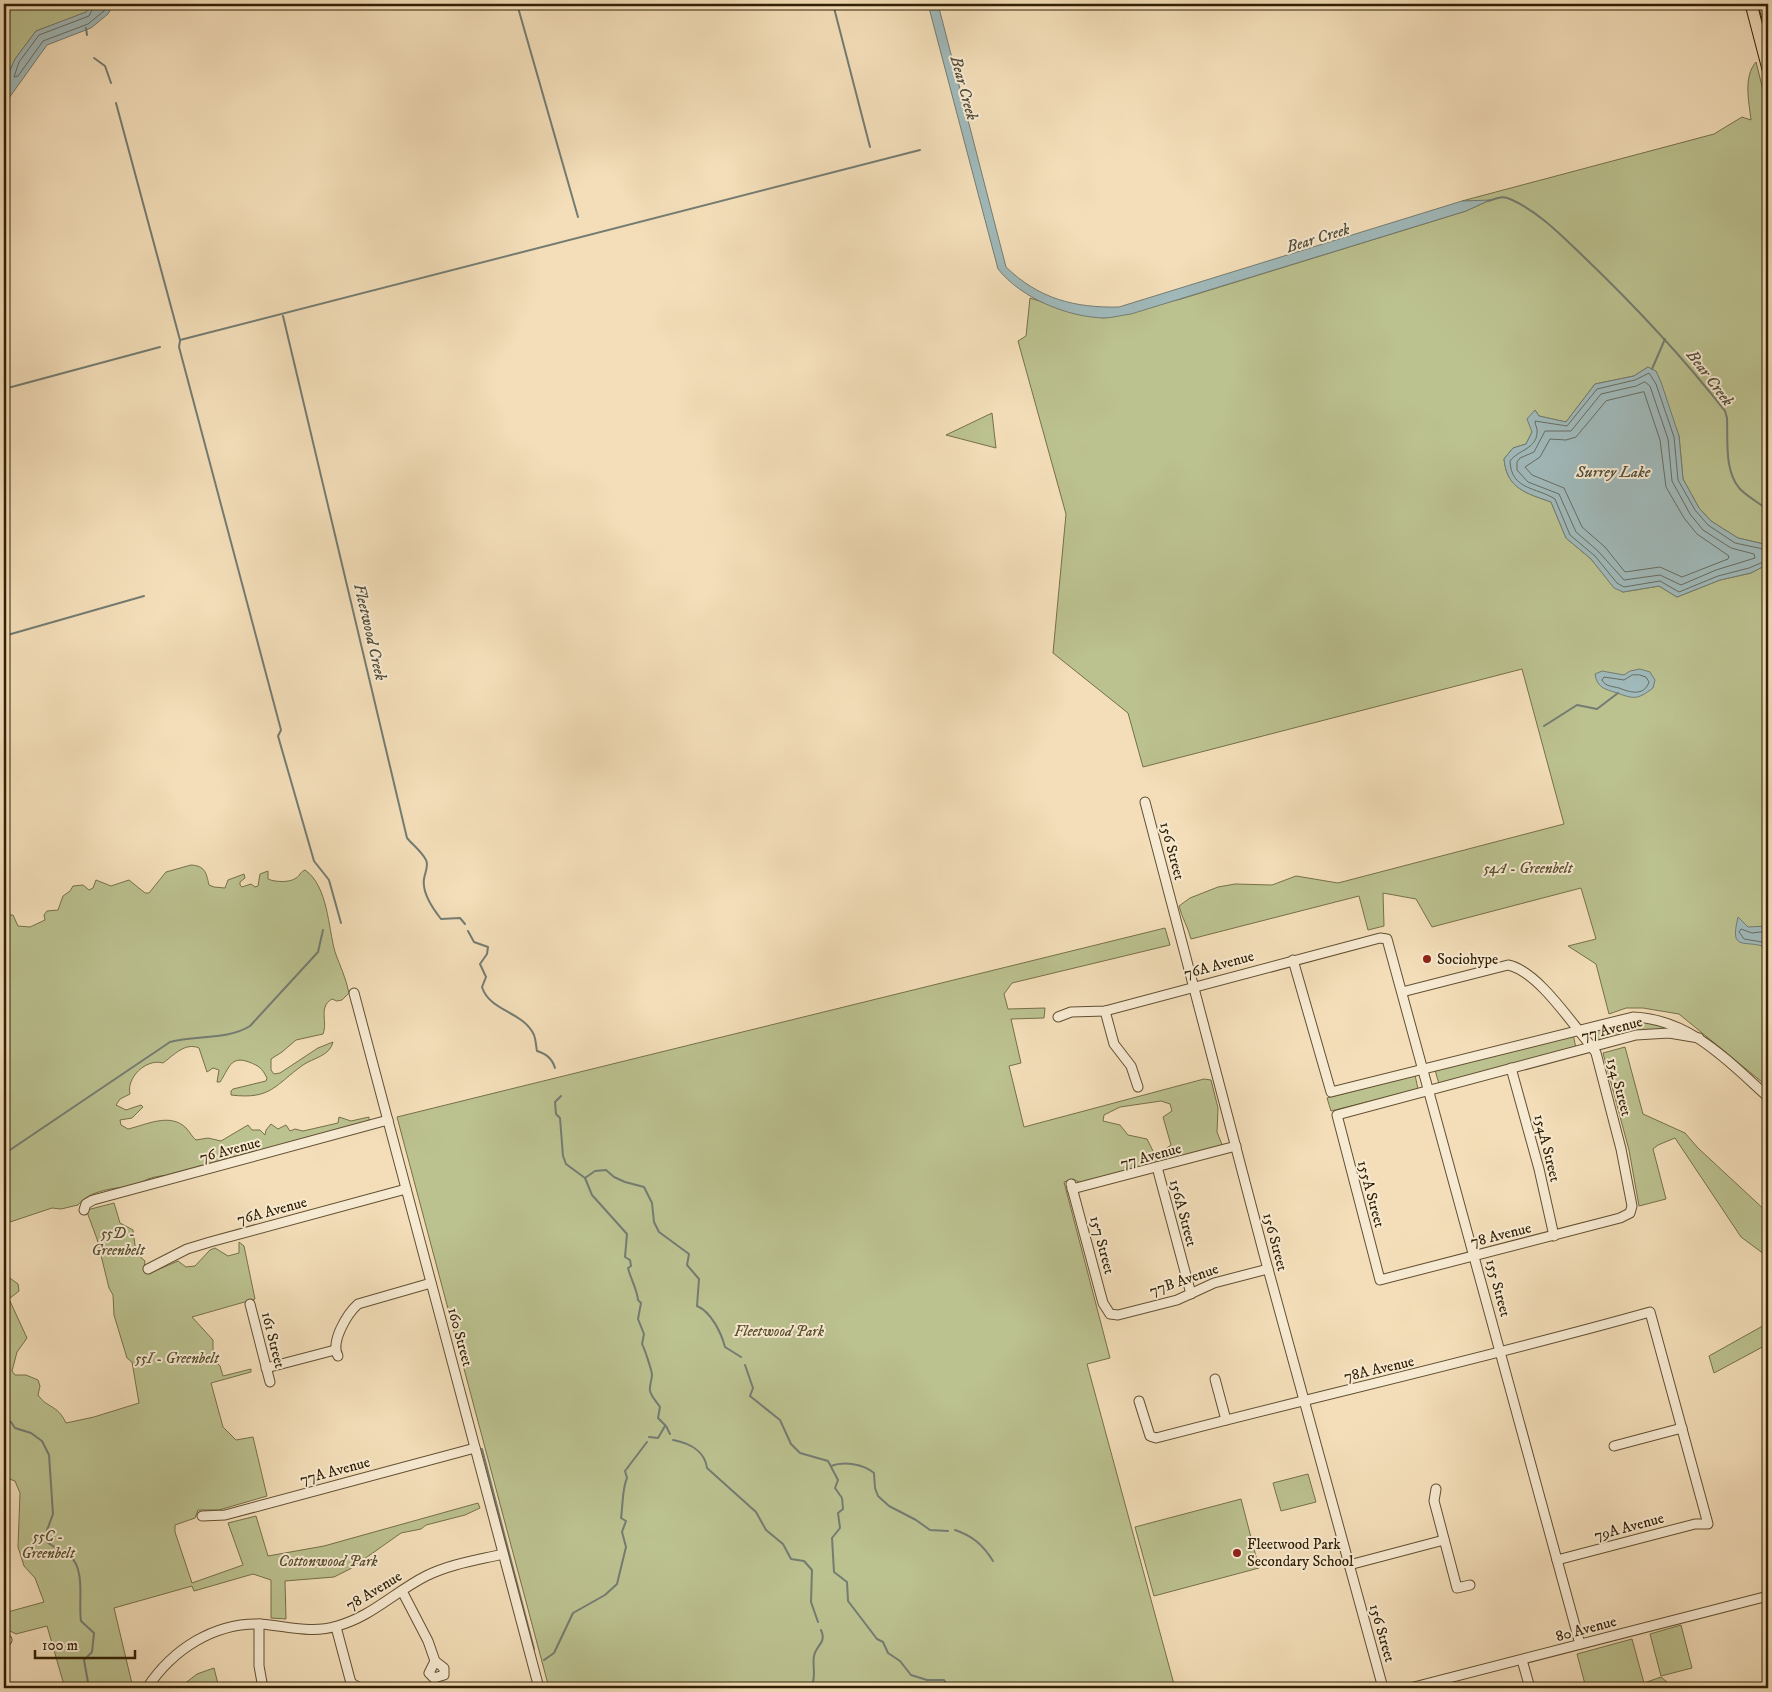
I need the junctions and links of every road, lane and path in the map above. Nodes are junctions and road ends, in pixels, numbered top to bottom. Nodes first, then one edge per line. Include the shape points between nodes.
1 (1751, 4) edge
2 (1764, 4) edge
3 (1768, 18) edge
4 (1768, 69) edge
5 (1145, 802) dead end
6 (1387, 939) joint
7 (1293, 960) junction
8 (1193, 986) junction
9 (1402, 992) junction
10 (354, 993) dead end
11 (1105, 1010) junction
12 (1058, 1018) dead end
13 (1577, 1030) junction
14 (1699, 1038) junction
15 (1592, 1047) junction
16 (1511, 1068) junction
17 (1424, 1070) junction
18 (1138, 1087) dead end
19 (1429, 1089) junction
20 (1768, 1097) edge
21 (1336, 1115) joint
22 (388, 1120) junction
23 (1236, 1146) junction
24 (1157, 1167) junction
25 (1071, 1187) joint
26 (406, 1189) junction
27 (84, 1210) dead end
28 (1628, 1215) joint
29 (1554, 1236) junction
30 (1475, 1256) junction
31 (1268, 1269) junction
32 (148, 1270) dead end
33 (1380, 1280) joint
34 (431, 1283) junction
35 (1191, 1294) junction
36 (250, 1304) dead end
37 (1108, 1313) joint
38 (1501, 1353) junction
39 (266, 1368) junction
40 (1215, 1379) dead end
41 (270, 1382) dead end
42 (1304, 1400) junction
43 (1139, 1401) dead end
44 (1226, 1420) junction
45 (1682, 1428) junction
46 (1614, 1446) dead end
47 (474, 1448) junction
48 (1436, 1489) dead end
49 (202, 1516) dead end
50 (1444, 1540) junction
51 (503, 1554) junction
52 (1557, 1560) junction
53 (1349, 1566) junction
54 (1470, 1584) dead end
55 (402, 1591) junction
56 (1768, 1596) edge
57 (260, 1624) junction
58 (336, 1627) junction
59 (1580, 1644) junction
60 (1522, 1660) junction
61 (435, 1661) dead end
62 (349, 1686) edge
63 (146, 1688) edge
64 (263, 1688) edge
65 (360, 1688) edge
66 (539, 1688) edge
67 (1383, 1688) edge
68 (1410, 1688) edge
69 (1530, 1688) edge

1 - 4 main road
2 - 3 main road
5 - 8 street, 156 Street
6 - 7 street, 76A Avenue via 1380,938
6 - 9 street, 155 Street
7 - 8 street, 76A Avenue
7 - 17 street, 77 Avenue via 1331,1092
8 - 11 street, 76A Avenue
8 - 23 street, 156 Street
9 - 13 street, 154 Street via 1514,966 1539,985
9 - 17 street, 155 Street
10 - 22 street, 160 Street
11 - 12 street, 76A Avenue via 1072,1012
11 - 18 street via 1114,1044 1131,1066
13 - 14 street, 77 Avenue via 1621,1018 1645,1017 1673,1024
13 - 15 street, 154 Street
13 - 17 street, 77 Avenue
14 - 15 street, 77 Avenue via 1648,1033
14 - 20 street
15 - 16 street, 77 Avenue
15 - 28 street, 154 Street via 1623,1156 1632,1204
16 - 19 street, 77 Avenue
16 - 29 street, 154A Street
17 - 19 street, 155 Street
19 - 21 street, 77 Avenue
19 - 30 street, 155 Street
21 - 33 street, 155A Street
22 - 26 street, 160 Street
22 - 27 street, 76 Avenue via 93,1200 84,1205
23 - 24 street, 77 Avenue
23 - 31 street, 156 Street
24 - 25 street, 77 Avenue
24 - 35 street, 156A Street
25 - 37 street, 157 Street
26 - 32 street, 76A Avenue via 187,1249
26 - 34 street, 160 Street
28 - 29 street, 78 Avenue
29 - 30 street, 78 Avenue
30 - 33 street, 78 Avenue
30 - 38 street, 155 Street
31 - 35 street, 77B Avenue via 1214,1283
31 - 42 street, 156 Street
34 - 39 street via 358,1304 352,1309 336,1342 337,1353
34 - 47 street, 160 Street
35 - 37 street, 77B Avenue via 1118,1315
36 - 39 street, 161 Street
38 - 42 street, 78A Avenue
38 - 45 street, 78A Avenue via 1650,1312
38 - 52 street, 155 Street
39 - 41 street, 161 Street
40 - 44 street
42 - 44 street, 78A Avenue
42 - 53 street, 156 Street
43 - 44 street, 78A Avenue via 1147,1430 1156,1438
45 - 46 street
45 - 52 street, 79A Avenue via 1708,1524 1695,1524
47 - 49 street, 77A Avenue via 225,1515
47 - 51 street, 160 Street
48 - 50 street via 1434,1501
50 - 53 street
50 - 54 street via 1457,1588
51 - 55 street, 78 Avenue via 436,1572
51 - 66 street, 160 Street
52 - 59 street, 155 Street
53 - 67 street, 156 Street
55 - 58 street, 78 Avenue via 359,1618
55 - 61 street
56 - 59 street, 80 Avenue
57 - 58 street, 78 Avenue via 300,1630
57 - 63 street, 78 Avenue via 208,1634 184,1648
57 - 64 street via 259,1666
58 - 62 street
59 - 60 street, 80 Avenue
60 - 68 street, 80 Avenue
60 - 69 street
62 - 65 street

